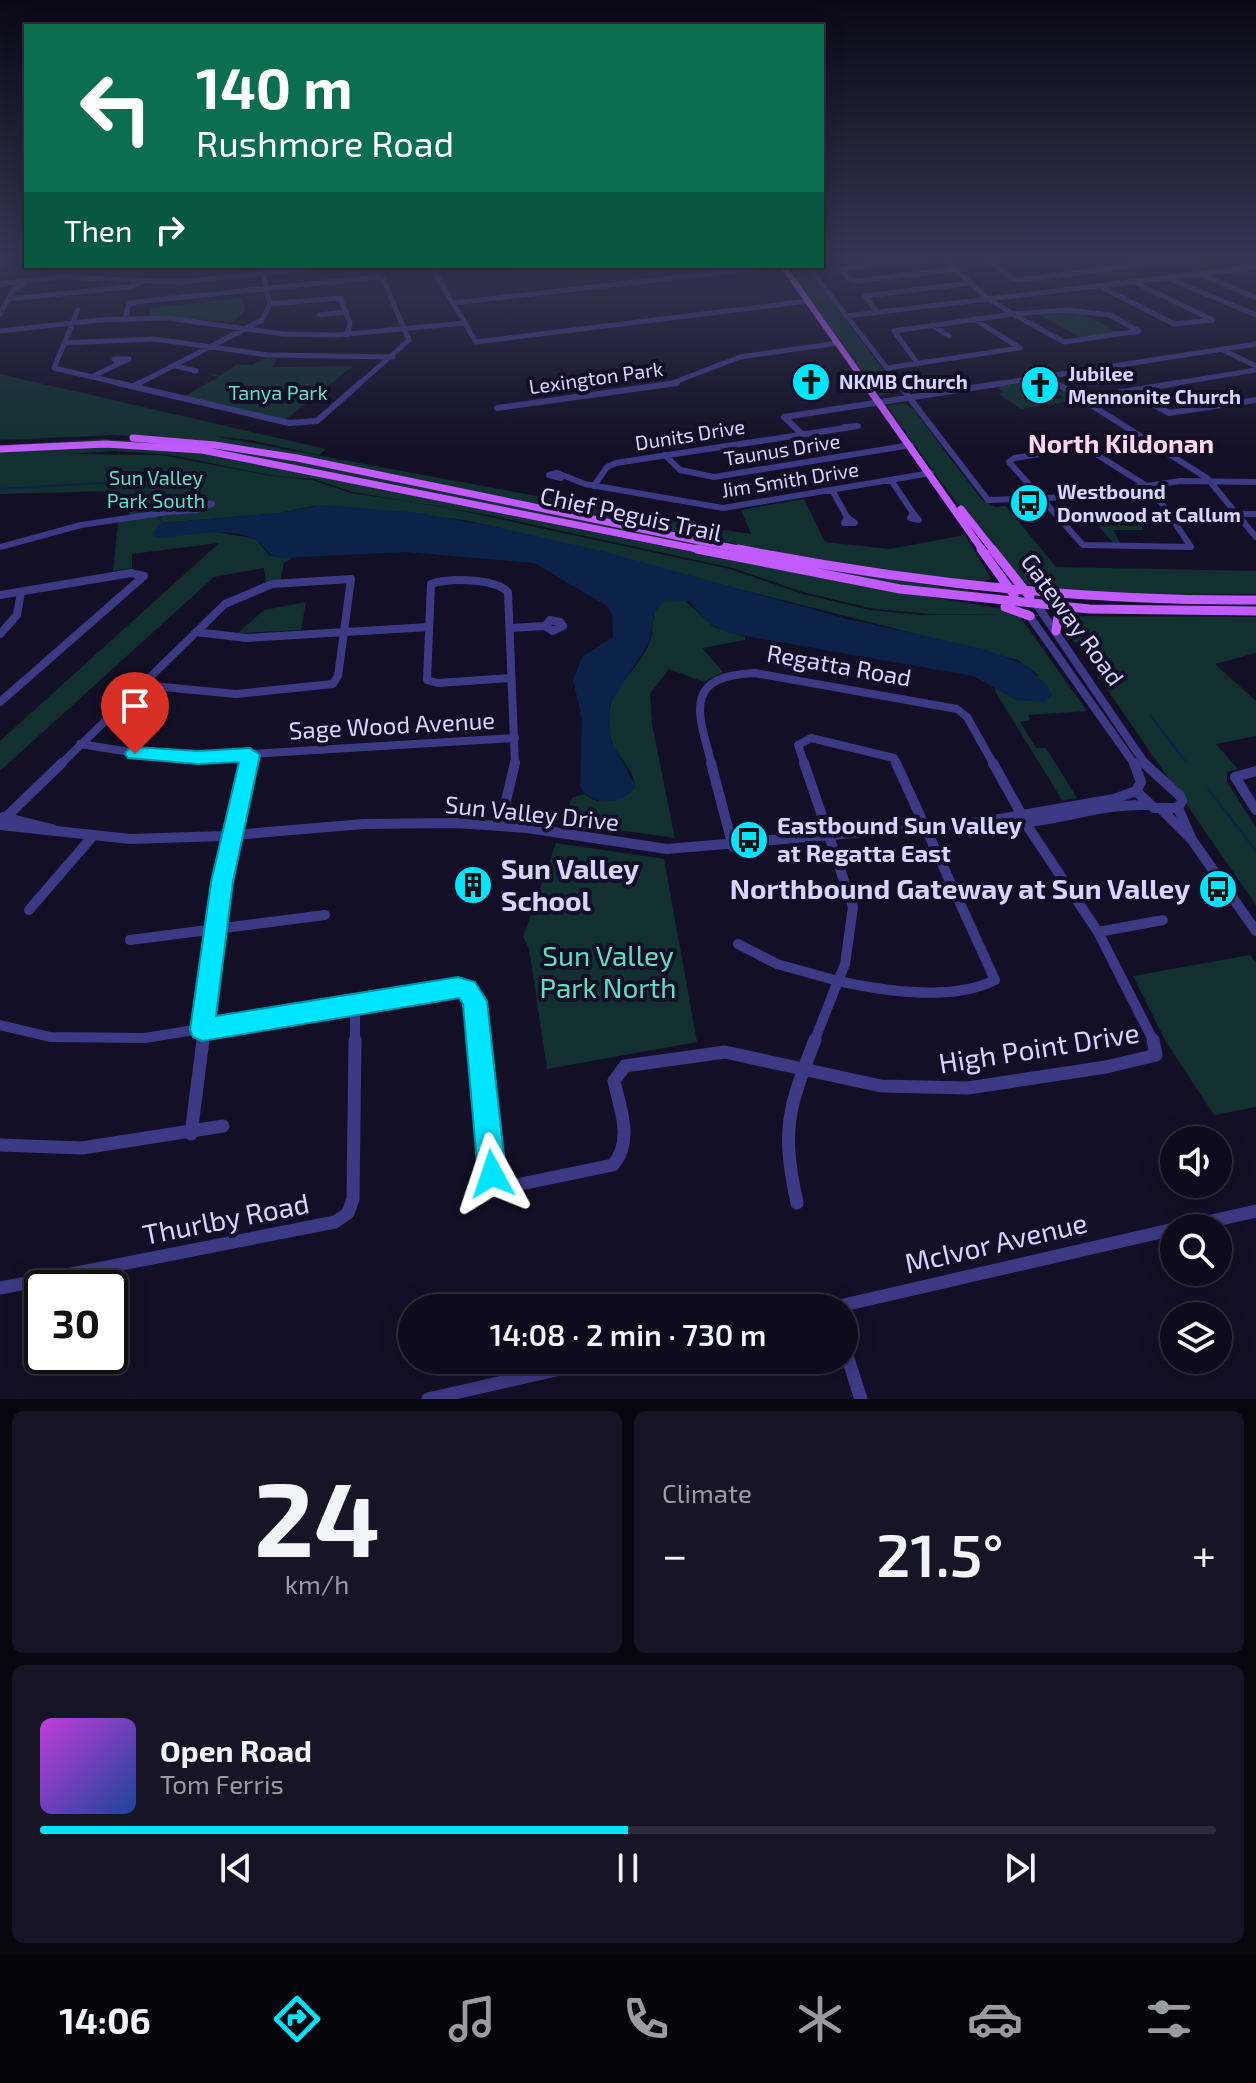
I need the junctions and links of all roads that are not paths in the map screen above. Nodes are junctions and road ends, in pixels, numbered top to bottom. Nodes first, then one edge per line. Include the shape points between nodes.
1 (95, 321) edge
2 (208, 321) edge
3 (258, 321) edge
4 (349, 321) edge
5 (403, 321) edge
6 (644, 321) edge
7 (822, 321) edge
8 (850, 321) edge
9 (950, 321) edge
10 (978, 321) edge
11 (1026, 321) edge
12 (1122, 321) edge
13 (1169, 321) edge
14 (1203, 321) edge
15 (72, 323) junction
16 (464, 323) joint
17 (931, 324) junction
18 (250, 328) junction
19 (407, 330) junction
20 (0, 331) edge
21 (347, 335) junction
22 (949, 336) dead end
23 (64, 343) junction
24 (838, 343) junction
25 (1256, 344) edge
26 (212, 347) junction
27 (1221, 349) junction
28 (393, 357) junction
29 (119, 363) dead end
30 (918, 364) junction
31 (175, 366) junction
32 (887, 368) junction
33 (1256, 368) edge
34 (196, 371) dead end
35 (1045, 376) junction
36 (91, 377) junction
37 (133, 387) junction
38 (1129, 391) junction
39 (909, 397) junction
40 (1081, 399) junction
41 (1256, 400) edge
42 (881, 402) junction
43 (497, 408) dead end
44 (845, 427) dead end
45 (802, 434) junction
46 (0, 443) edge
47 (911, 445) junction
48 (0, 449) edge
49 (665, 455) junction
50 (931, 473) junction
51 (561, 478) dead end
52 (891, 480) junction
53 (1211, 481) junction
54 (1256, 482) edge
55 (594, 486) junction
56 (1145, 486) junction
57 (941, 487) junction
58 (832, 490) junction
59 (1040, 499) junction
60 (167, 512) junction
61 (913, 513) dead end
62 (1236, 514) junction
63 (1256, 514) edge
64 (847, 517) dead end
65 (1256, 537) edge
66 (0, 547) edge
67 (992, 563) junction
68 (1019, 582) junction
69 (21, 592) junction
70 (961, 592) junction
71 (1013, 593) junction
72 (1028, 594) junction
73 (0, 595) edge
74 (1080, 598) junction
75 (1256, 600) edge
76 (1021, 603) junction
77 (1037, 605) junction
78 (1089, 609) junction
79 (1256, 611) edge
80 (1030, 616) junction
81 (545, 626) dead end
82 (429, 627) junction
83 (510, 628) junction
84 (1056, 631) junction
85 (196, 632) junction
86 (345, 632) junction
87 (0, 634) edge
88 (511, 678) junction
89 (141, 685) junction
90 (0, 702) edge
91 (515, 738) junction
92 (80, 744) junction
93 (250, 755) junction
94 (1256, 771) edge
95 (1163, 783) junction
96 (1138, 787) junction
97 (1148, 805) junction
98 (1178, 808) junction
99 (1256, 810) edge
100 (1163, 811) junction
101 (1023, 818) junction
102 (2, 821) edge
103 (500, 826) junction
104 (929, 828) junction
105 (233, 835) junction
106 (92, 837) junction
107 (831, 838) junction
108 (1192, 840) junction
109 (733, 847) junction
110 (29, 910) dead end
111 (325, 915) dead end
112 (1163, 920) dead end
113 (216, 929) junction
114 (1256, 931) edge
115 (1098, 932) junction
116 (130, 940) dead end
117 (738, 944) dead end
118 (838, 981) junction
119 (355, 1004) junction
120 (0, 1025) edge
121 (202, 1030) junction
122 (802, 1068) junction
123 (223, 1126) dead end
124 (191, 1134) junction
125 (0, 1145) edge
126 (797, 1203) dead end
127 (1256, 1211) edge
128 (1232, 1216) edge
129 (1160, 1233) edge
130 (0, 1288) edge
131 (858, 1302) edge
132 (538, 1374) edge
133 (853, 1374) edge
134 (428, 1399) edge
135 (861, 1399) edge

1 - 15 street
2 - 18 street
3 - 18 street
4 - 21 street
5 - 19 street
6 - 16 street via 476,342
7 - 24 main road, Gateway Road
8 - 32 street
9 - 17 street
10 - 30 street via 1020,348
11 - 12 street via 1064,342 1139,330
13 - 14 street
15 - 20 street
15 - 23 street
16 - 19 street
17 - 22 street
17 - 30 street via 893,332
18 - 21 street
18 - 26 street
19 - 21 street
19 - 28 street via 408,343
23 - 26 street via 143,338
23 - 36 street via 54,368
24 - 42 main road, Gateway Road
24 - 43 street, Lexington Park via 740,357 675,384
25 - 27 street
26 - 28 street via 284,356
26 - 31 street
27 - 33 street
27 - 35 street
28 - 37 street via 310,423 274,420
29 - 36 street
30 - 32 street
31 - 34 street
31 - 37 street
32 - 39 street
33 - 38 street
35 - 39 street
35 - 40 street
36 - 37 street
38 - 40 street
38 - 41 street via 1169,413
39 - 42 street
39 - 59 street via 991,501
40 - 53 street
42 - 45 street via 784,417
42 - 47 main road, Gateway Road
44 - 45 street, Dunits Drive
45 - 49 street, Dunits Drive
46 - 70 main road, Chief Peguis Trail via 111,437 227,446
47 - 49 street, Taunus Drive via 714,477 680,470
47 - 50 main road, Gateway Road
48 - 70 main road, Chief Peguis Trail via 113,444 220,452 844,579
49 - 55 street, Dunits Drive via 611,464
50 - 52 street, Jim Smith Drive
50 - 57 main road, Gateway Road
51 - 55 street, Jim Smith Drive
52 - 58 street, Jim Smith Drive
52 - 61 street
53 - 54 street
53 - 56 street
53 - 62 street
55 - 58 street, Jim Smith Drive via 723,508
56 - 59 street
56 - 59 street via 1085,447 1010,459
56 - 59 street via 1191,547 1083,545
57 - 67 main road, Gateway Road
57 - 68 main road, Gateway Road
58 - 64 street
60 - 60 street via 206,509 212,504 199,503
60 - 66 street via 67,528
62 - 63 street
62 - 65 street
67 - 70 main road via 992,581
67 - 71 main road, Gateway Road
68 - 72 main road, Gateway Road
68 - 74 main road
69 - 73 street
69 - 87 street via 17,615
69 - 90 street via 131,573 144,576
70 - 71 main road, Chief Peguis Trail
70 - 76 main road, Chief Peguis Trail
70 - 80 main road
71 - 72 main road, Chief Peguis Trail
71 - 76 main road, Gateway Road
72 - 74 main road, Chief Peguis Trail
72 - 77 main road, Gateway Road
74 - 75 main road, Chief Peguis Trail
76 - 77 main road, Chief Peguis Trail
76 - 80 street, Gateway Road
77 - 78 main road, Chief Peguis Trail
77 - 84 street, Gateway Road
78 - 79 main road, Chief Peguis Trail
78 - 84 main road via 1062,614
80 - 96 street, Gateway Road via 1128,754
81 - 83 street
82 - 83 street via 431,584 442,580 506,589
82 - 86 street
82 - 88 street via 426,676 432,683
83 - 88 street
84 - 95 street, Gateway Road
85 - 86 street via 246,638
85 - 86 street via 225,604 256,589 342,577 352,582
85 - 89 street
86 - 89 street via 338,676 328,687 206,693
88 - 91 street
89 - 92 street
91 - 93 street, Sage Wood Avenue
91 - 103 street via 515,766
92 - 93 street, Sage Wood Avenue via 155,756
92 - 102 street
93 - 105 street
94 - 99 street via 1235,777
95 - 96 street
95 - 98 street, Gateway Road via 1179,793
96 - 97 street, Gateway Road
96 - 101 street, Sun Valley Drive via 1103,801
97 - 100 street, Gateway Road
97 - 101 street, Sun Valley Drive
98 - 100 street
98 - 108 street, Gateway Road
100 - 108 street, Gateway Road
101 - 104 street, Sun Valley Drive
101 - 109 street, Regatta Road via 967,717 957,709 785,676 740,673 711,684 697,708
101 - 115 street, High Point Drive
102 - 106 street, Sun Valley Drive
103 - 105 street, Sun Valley Drive via 393,822
103 - 109 street, Sun Valley Drive via 667,849
104 - 107 street, Sun Valley Drive
104 - 107 street via 894,758 803,739 798,745
104 - 118 street via 995,980 954,989
105 - 106 street, Sun Valley Drive
105 - 113 street
106 - 110 street
107 - 109 street, Sun Valley Drive
107 - 118 street via 853,907 852,935
108 - 114 street, Gateway Road
111 - 113 street
112 - 115 street
113 - 116 street
113 - 121 street
115 - 122 street, High Point Drive via 1156,1055 968,1088 881,1086
117 - 118 street via 760,959
118 - 122 street
119 - 121 street
119 - 122 street via 458,987 472,995 492,1174 501,1185 613,1165 624,1156 614,1081 625,1066 725,1052
119 - 130 street, Thurlby Road via 353,1199 348,1213 335,1222
120 - 121 street via 50,1037 89,1039
121 - 124 street
122 - 126 street via 787,1120 787,1156
123 - 124 street
124 - 125 street via 82,1148
127 - 128 street, McIvor Avenue
129 - 131 street, McIvor Avenue
132 - 134 street
133 - 135 street

